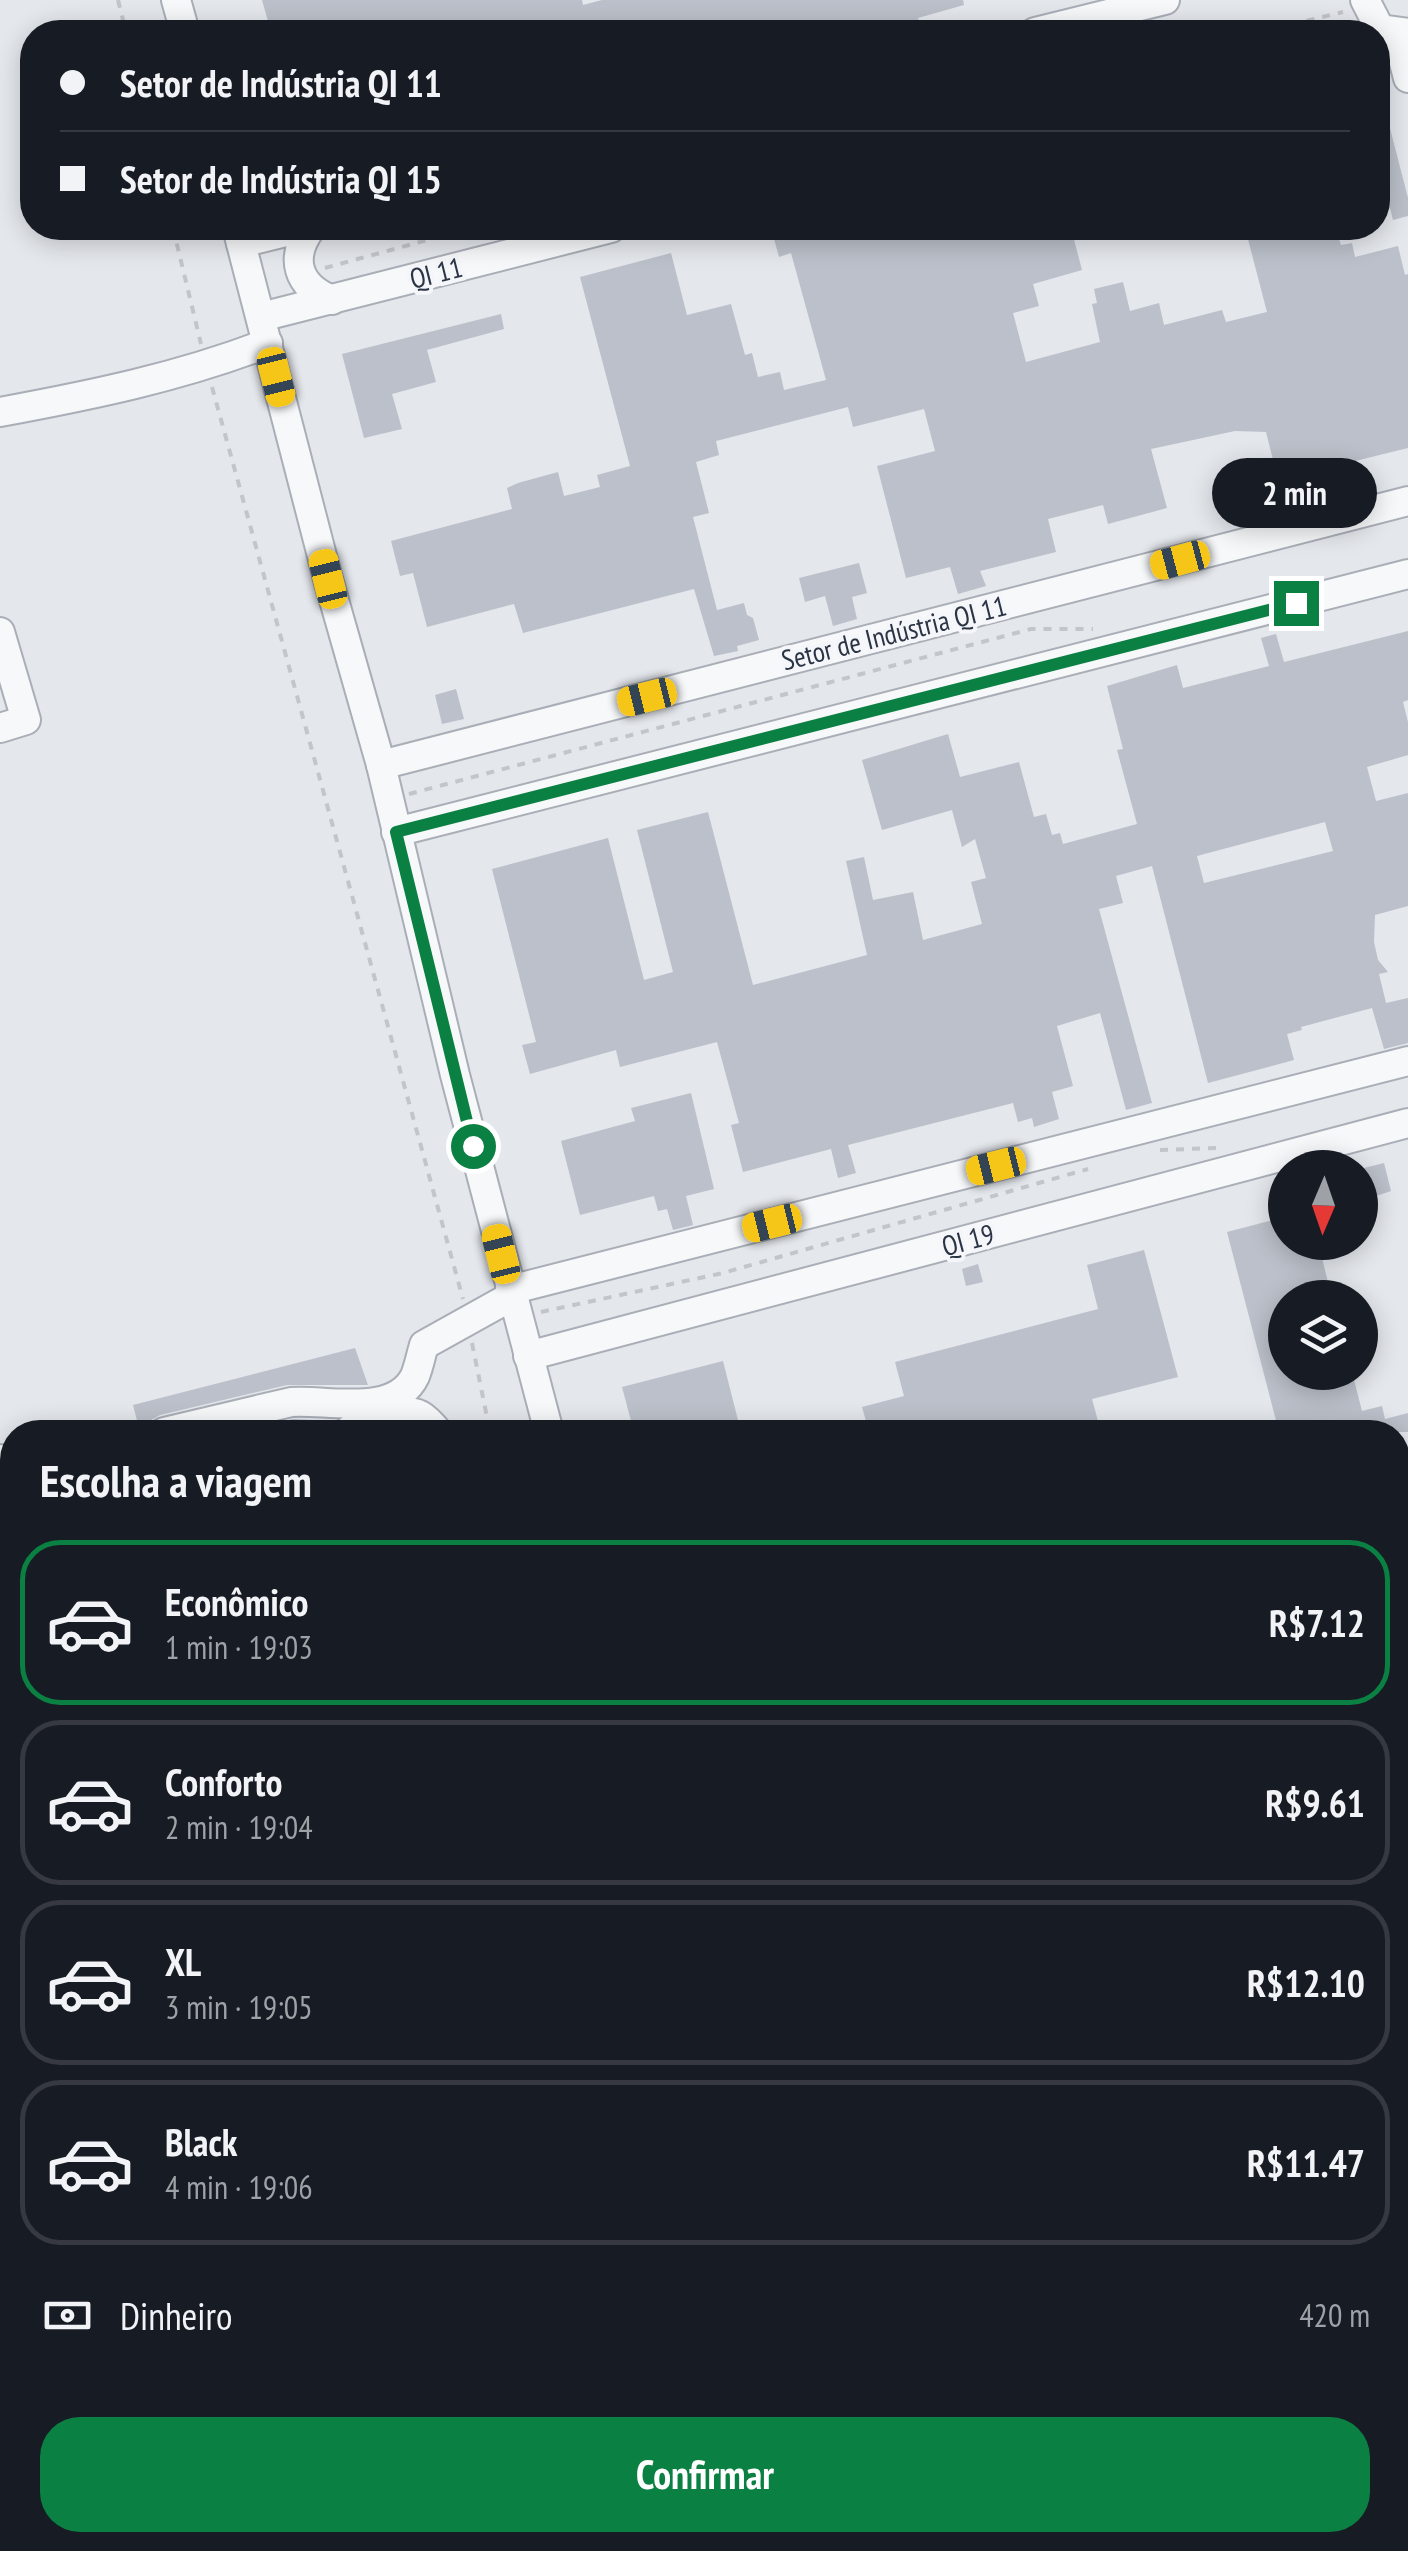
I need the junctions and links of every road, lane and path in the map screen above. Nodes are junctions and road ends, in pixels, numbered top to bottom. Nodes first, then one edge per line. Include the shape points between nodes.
1 (1165, 0) edge
2 (1084, 20) edge
3 (1390, 41) edge
4 (1408, 78) edge
5 (176, 240) edge
6 (240, 240) edge
7 (302, 240) edge
8 (427, 240) edge
9 (564, 240) edge
10 (301, 274) junction
11 (332, 300) junction
12 (264, 330) junction
13 (206, 367) junction
14 (0, 412) edge
15 (1408, 502) edge
16 (1408, 574) edge
17 (1104, 629) dead end
18 (0, 632) edge
19 (0, 728) edge
20 (381, 766) junction
21 (389, 799) junction
22 (396, 832) junction
23 (1408, 1060) edge
24 (1408, 1123) edge
25 (1223, 1148) dead end
26 (1155, 1150) dead end
27 (1098, 1166) dead end
28 (513, 1301) junction
29 (468, 1318) junction
30 (528, 1356) junction
31 (215, 1420) edge
32 (370, 1420) edge
33 (427, 1420) edge
34 (488, 1420) edge
35 (545, 1420) edge

1 - 2 street
3 - 4 street
5 - 13 path
6 - 12 street
7 - 10 street
8 - 10 path
9 - 11 street, QI 11
10 - 11 street
11 - 12 street, QI 11
12 - 13 street, QI 11
12 - 20 street
13 - 14 street, QI 11
13 - 29 path
15 - 20 street, Setor de Indústria QI 11
16 - 22 street
17 - 21 path via 1032,629
18 - 19 street via 26,720
20 - 21 street
21 - 22 street
22 - 28 street
23 - 28 street
24 - 30 street, QI 19
25 - 26 path
27 - 28 path via 724,1272
28 - 29 street
28 - 30 street
29 - 31 street via 424,1346 405,1389 370,1404 291,1402
29 - 34 path
30 - 35 street
32 - 33 street via 411,1412

